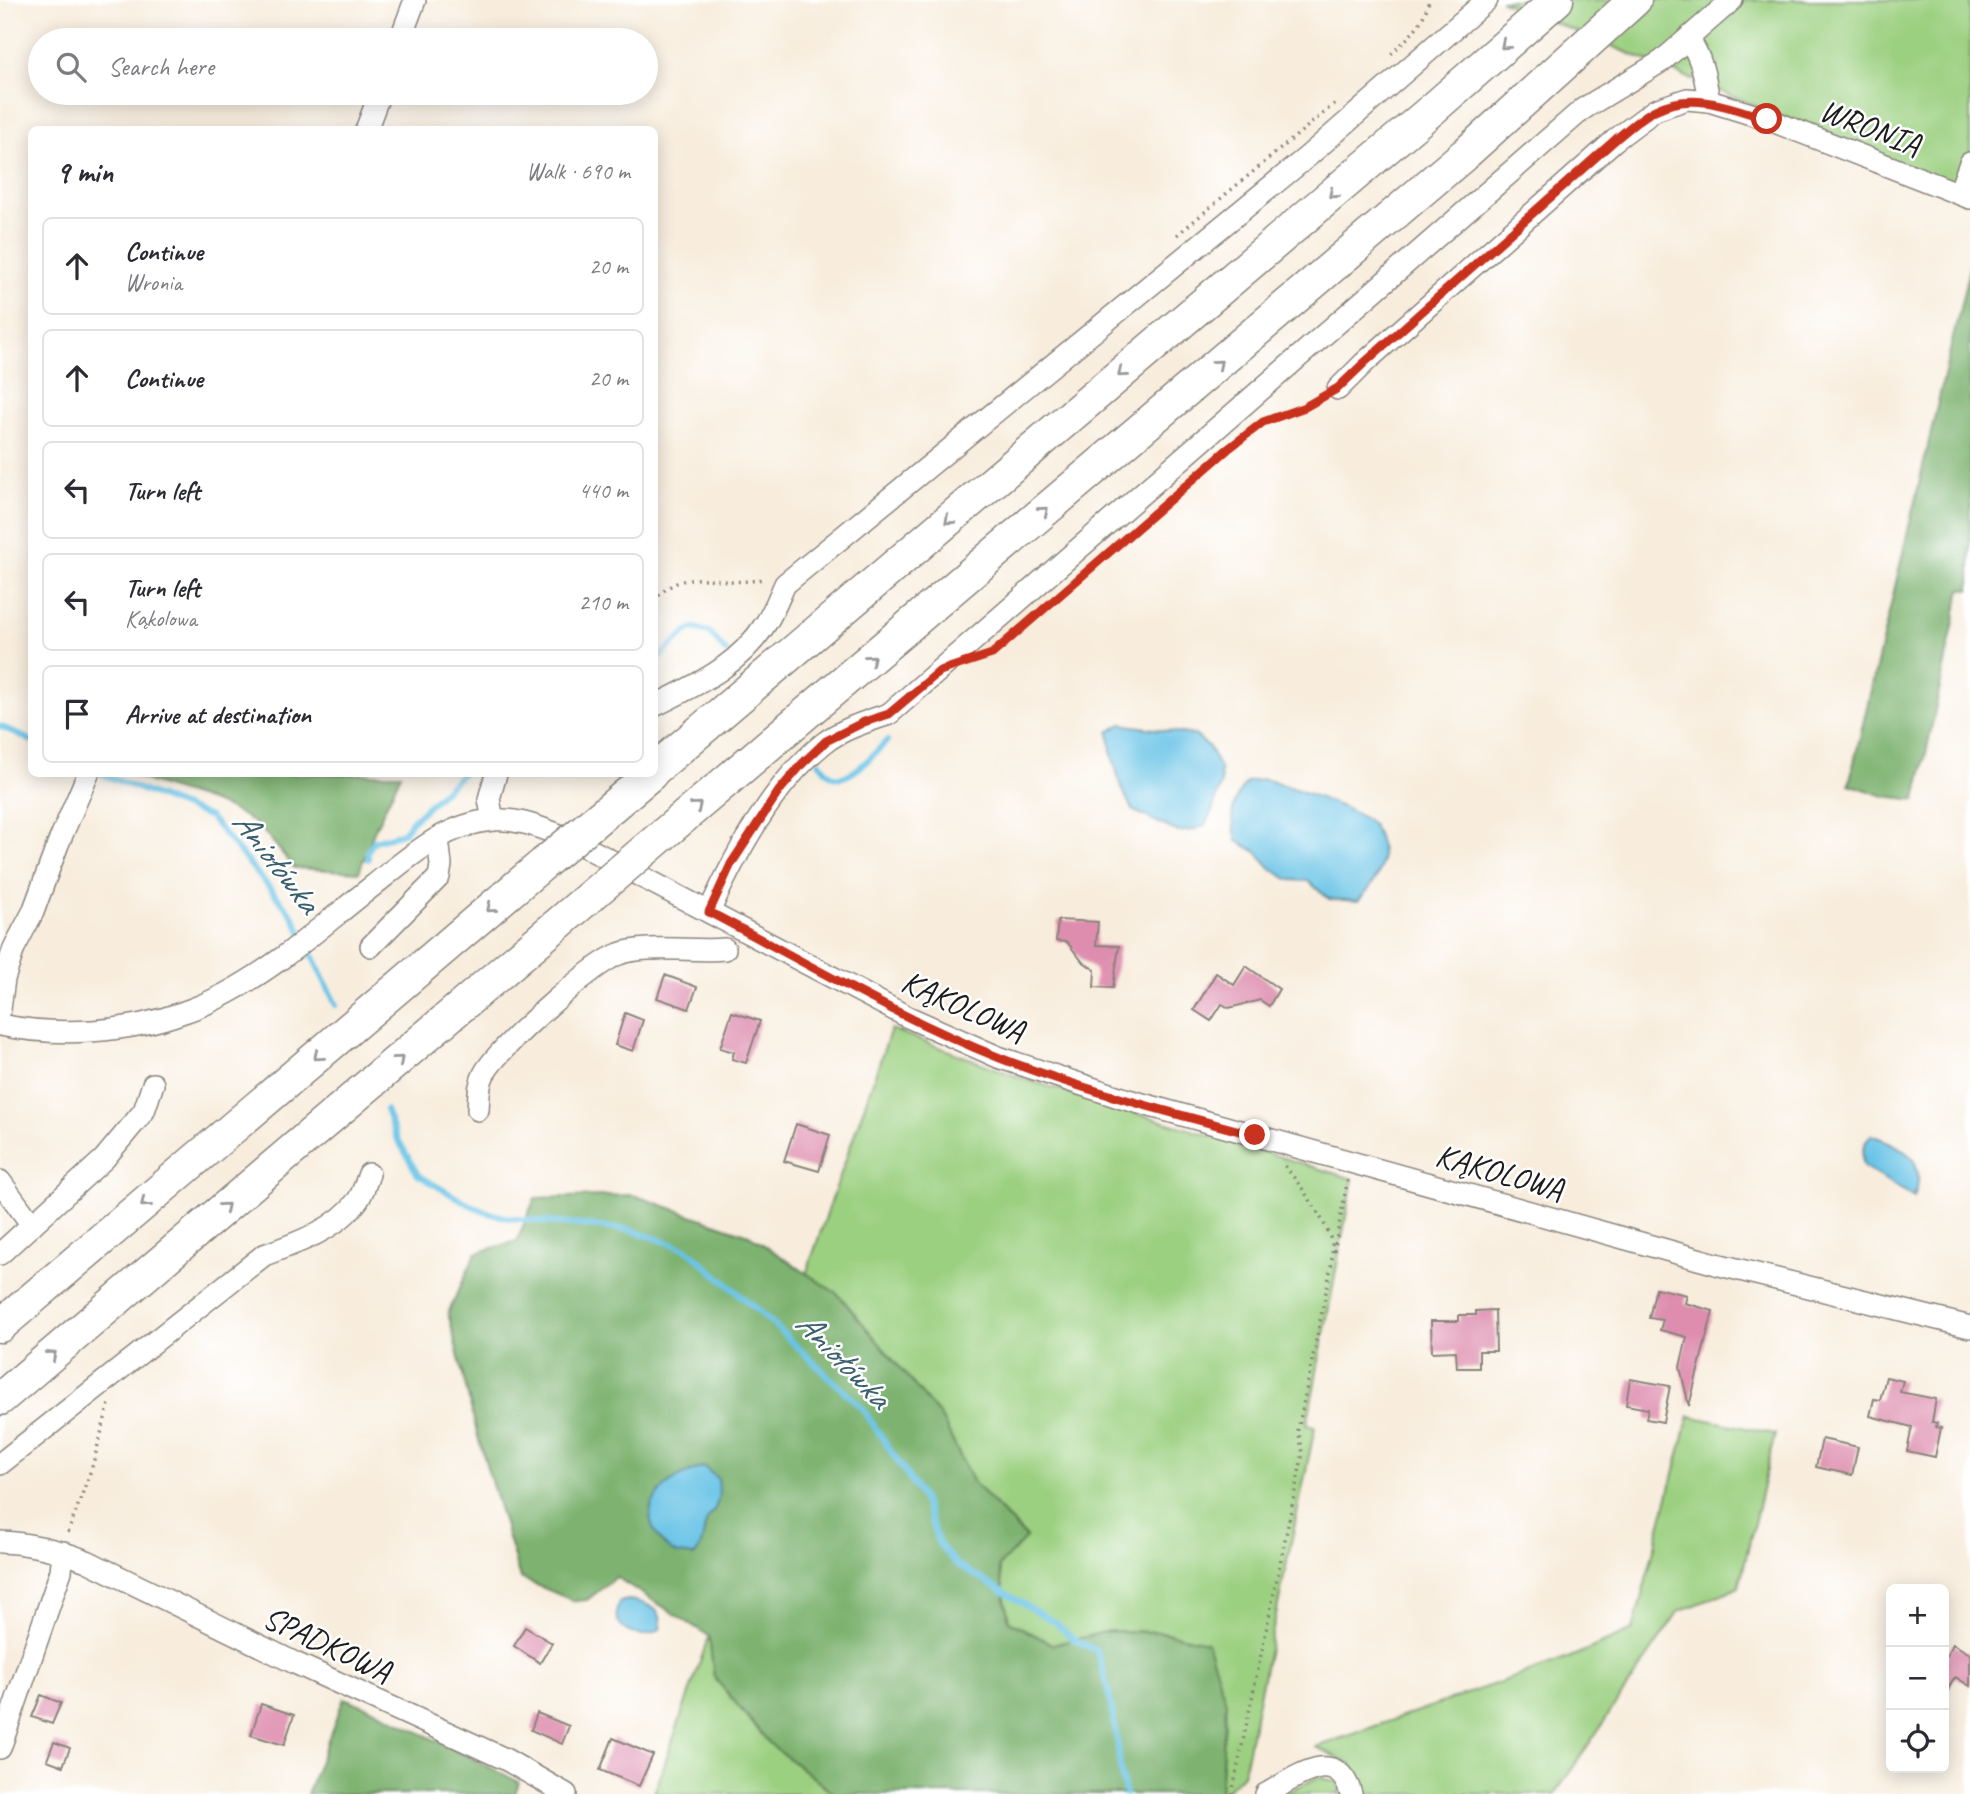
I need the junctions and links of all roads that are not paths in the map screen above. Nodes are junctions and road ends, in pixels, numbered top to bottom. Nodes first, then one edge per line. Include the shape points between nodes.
1 (415, 0) edge
2 (1487, 0) edge
3 (1556, 0) edge
4 (1635, 0) edge
5 (1732, 0) edge
6 (404, 28) edge
7 (1688, 38) junction
8 (1709, 101) junction
9 (375, 105) edge
10 (368, 126) edge
11 (1970, 163) edge
12 (1964, 196) edge
13 (1338, 388) road end
14 (658, 704) edge
15 (658, 768) edge
16 (87, 777) edge
17 (495, 777) edge
18 (647, 777) edge
19 (493, 820) junction
20 (438, 838) junction
21 (709, 912) junction
22 (371, 946) dead end
23 (725, 949) dead end
24 (0, 1009) edge
25 (0, 1025) edge
26 (153, 1084) dead end
27 (478, 1110) dead end
28 (369, 1174) dead end
29 (0, 1181) edge
30 (32, 1225) junction
31 (0, 1254) edge
32 (0, 1326) edge
33 (1970, 1327) edge
34 (0, 1399) edge
35 (0, 1464) edge
36 (0, 1542) edge
37 (63, 1552) junction
38 (0, 1748) edge
39 (566, 1794) edge
40 (1266, 1794) edge
41 (1351, 1794) edge

1 - 6 street
2 - 14 street via 1307,157 785,584 766,623 740,655 717,674
3 -> 15 highway
34 -> 4 highway, bridge via 1465,154
5 - 7 street
7 - 8 street via 1701,61
7 - 21 street via 1645,73 1583,109 889,714 826,741 779,791 731,864
8 - 12 street, WRONIA
8 - 13 street via 1688,99 1655,110 1615,140
9 - 10 street
11 - 12 street
16 - 24 street via 14,948
17 - 19 street via 489,799
18 -> 32 highway, bridge
19 - 20 street, KĄKOLOWA
19 - 21 street, KĄKOLOWA via 522,822 570,839
20 - 22 street via 439,877
20 - 25 street, KĄKOLOWA via 281,959 184,1013 83,1032
21 - 33 street, KĄKOLOWA via 908,1017 998,1057 1125,1099 1716,1264
23 - 27 street via 636,950 599,963 511,1041 485,1071
26 - 30 street via 144,1111 104,1159
28 - 35 street via 358,1199 336,1221 306,1240 264,1255
29 - 30 street
30 - 31 street
36 - 37 street, SPADKOWA via 24,1542
37 - 38 street via 61,1571
37 - 39 street, SPADKOWA via 506,1759
40 - 41 street via 1311,1770 1326,1768 1342,1773

